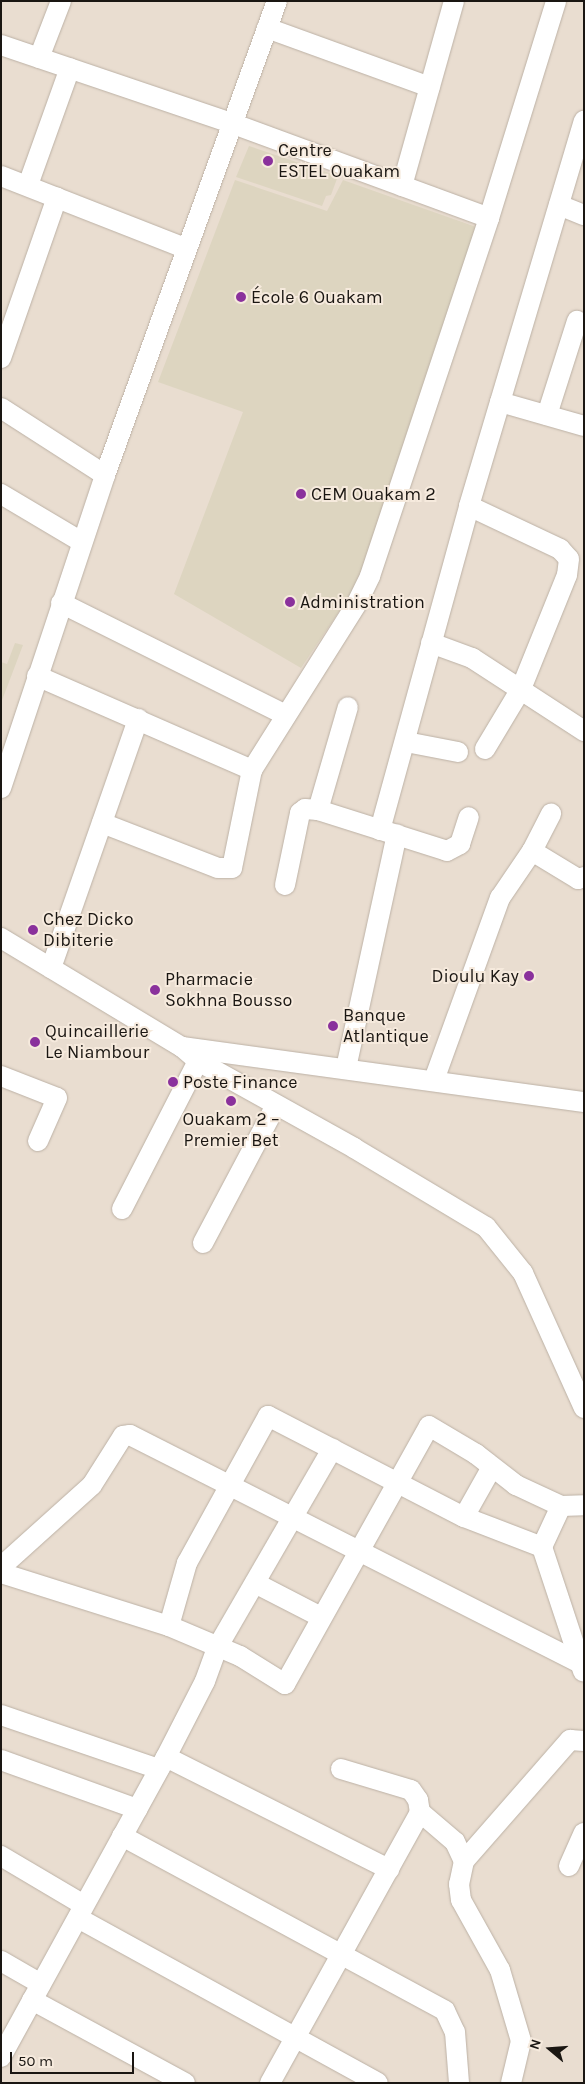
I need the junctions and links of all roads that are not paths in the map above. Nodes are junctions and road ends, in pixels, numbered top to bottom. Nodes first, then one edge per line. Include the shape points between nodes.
1 (61, 1) edge
2 (277, 1) edge
3 (454, 1) edge
4 (556, 1) edge
5 (267, 28) junction
6 (1, 45) edge
7 (40, 58) junction
8 (70, 68) junction
9 (430, 87) junction
10 (584, 121) edge
11 (231, 123) junction
12 (1, 176) edge
13 (28, 185) junction
14 (402, 186) junction
15 (57, 197) junction
16 (559, 204) junction
17 (584, 215) edge
18 (490, 218) junction
19 (185, 248) junction
20 (577, 321) dead end
21 (1, 358) edge
22 (500, 402) junction
23 (1, 408) edge
24 (547, 415) junction
25 (584, 426) edge
26 (105, 475) junction
27 (1, 494) edge
28 (469, 506) junction
29 (82, 542) junction
30 (61, 603) junction
31 (431, 643) junction
32 (37, 676) junction
33 (521, 689) junction
34 (348, 706) dead end
35 (286, 715) junction
36 (138, 719) junction
37 (584, 731) edge
38 (9, 733) edge
39 (406, 742) junction
40 (486, 749) dead end
41 (458, 752) dead end
42 (252, 770) junction
43 (1, 788) edge
44 (318, 810) junction
45 (551, 814) dead end
46 (469, 817) dead end
47 (102, 823) junction
48 (389, 833) junction
49 (532, 851) junction
50 (584, 877) edge
51 (285, 885) dead end
52 (1, 938) edge
53 (51, 968) junction
54 (182, 1047) junction
55 (198, 1061) junction
56 (346, 1068) junction
57 (1, 1076) edge
58 (434, 1080) junction
59 (584, 1102) edge
60 (276, 1105) junction
61 (38, 1141) dead end
62 (122, 1209) dead end
63 (203, 1243) dead end
64 (584, 1408) edge
65 (332, 1449) junction
66 (492, 1467) junction
67 (396, 1482) junction
68 (230, 1485) junction
69 (584, 1505) edge
70 (561, 1506) junction
71 (294, 1517) junction
72 (464, 1517) junction
73 (542, 1547) junction
74 (358, 1549) junction
75 (1, 1567) edge
76 (1, 1572) edge
77 (254, 1583) junction
78 (320, 1617) junction
79 (170, 1626) junction
80 (218, 1646) junction
81 (582, 1668) edge
82 (1, 1715) edge
83 (584, 1741) edge
84 (1, 1760) edge
85 (163, 1763) junction
86 (341, 1769) dead end
87 (137, 1809) junction
88 (420, 1812) junction
89 (584, 1834) edge
90 (122, 1836) junction
91 (1, 1856) edge
92 (464, 1861) junction
93 (569, 1866) dead end
94 (389, 1869) junction
95 (81, 1912) junction
96 (342, 1954) junction
97 (1, 1962) edge
98 (37, 1992) junction
99 (295, 2037) junction
100 (1, 2057) edge
101 (185, 2083) edge
102 (270, 2083) edge
103 (378, 2083) edge
104 (460, 2083) edge
105 (511, 2083) edge

1 - 7 street
2 - 5 street
3 - 9 street
4 - 18 street
5 - 9 street
5 - 11 street
6 - 7 street
7 - 8 street
8 - 11 street
8 - 13 street
9 - 14 street
10 - 16 street
11 - 14 street
11 - 19 street
12 - 13 street
13 - 15 street
14 - 18 street
15 - 19 street
15 - 21 street
16 - 17 street
16 - 22 street
18 - 35 street via 370,576 357,603
19 - 26 street
20 - 24 street
22 - 24 street
22 - 28 street
23 - 26 street
24 - 25 street
26 - 29 street
27 - 29 street
28 - 31 street
28 - 33 street via 560,549 569,559 567,576
29 - 30 street
30 - 32 street
30 - 35 street
31 - 33 street via 472,658
31 - 39 street
32 - 36 street
32 - 38 street
33 - 37 street
33 - 40 street
34 - 44 street
35 - 42 street
36 - 42 street
36 - 47 street
38 - 43 street
39 - 41 street
39 - 48 street
42 - 47 street via 232,868 218,868
44 - 48 street
44 - 51 street via 310,808 300,812
45 - 49 street
46 - 48 street via 460,844 448,851
47 - 53 street
48 - 56 street
49 - 50 street via 578,879
49 - 58 street via 500,898
52 - 53 street
53 - 54 street
54 - 55 street
54 - 56 street
55 - 60 street
55 - 62 street
56 - 58 street
57 - 61 street via 57,1098
58 - 59 street
60 - 63 street
60 - 64 street via 486,1227 523,1273
65 - 67 street
65 - 68 street via 268,1416
65 - 71 street
66 - 67 street via 429,1426
66 - 70 street via 516,1485
66 - 72 street
67 - 72 street
67 - 74 street
68 - 71 street
68 - 75 street via 130,1435 123,1436 92,1485
68 - 79 street via 187,1563
69 - 70 street
70 - 73 street
71 - 74 street
71 - 77 street
72 - 73 street
73 - 81 street
74 - 78 street
74 - 81 street
76 - 79 street
77 - 78 street
77 - 80 street
78 - 80 street via 285,1684
79 - 80 street
80 - 85 street via 205,1681
82 - 85 street
83 - 92 street via 570,1740
84 - 87 street
85 - 87 street
85 - 94 street
86 - 88 street via 412,1790
87 - 90 street
88 - 92 street via 456,1842
88 - 94 street
89 - 93 street
90 - 95 street
90 - 96 street
91 - 95 street
92 - 105 street via 459,1884 461,1900 500,1970 520,2041 519,2059
94 - 96 street
95 - 98 street
95 - 99 street
96 - 99 street
96 - 104 street via 445,2011 455,2032
97 - 98 street
98 - 100 street
98 - 101 street
99 - 102 street
99 - 103 street

